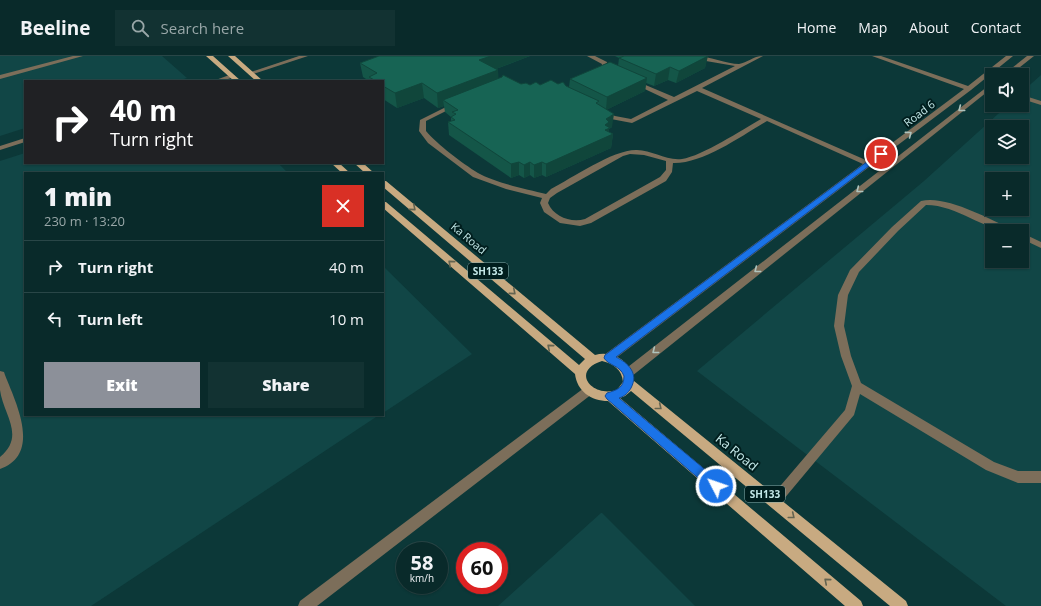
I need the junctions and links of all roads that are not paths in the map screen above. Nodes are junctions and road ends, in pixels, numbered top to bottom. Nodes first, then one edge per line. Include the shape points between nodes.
1 (80, 56) edge
2 (209, 56) edge
3 (231, 56) edge
4 (590, 56) edge
5 (698, 56) edge
6 (760, 56) edge
7 (875, 56) edge
8 (1010, 56) edge
9 (1031, 56) edge
10 (300, 57) edge
11 (741, 66) junction
12 (604, 68) junction
13 (1015, 68) edge
14 (597, 72) edge
15 (610, 72) edge
16 (250, 73) junction
17 (232, 76) junction
18 (0, 77) edge
19 (624, 78) edge
20 (219, 80) edge
21 (237, 80) edge
22 (259, 80) edge
23 (978, 82) junction
24 (985, 84) edge
25 (696, 88) junction
26 (969, 89) junction
27 (985, 91) edge
28 (1029, 99) edge
29 (674, 100) junction
30 (465, 101) edge
31 (1041, 103) edge
32 (594, 109) edge
33 (766, 119) junction
34 (24, 140) edge
35 (0, 148) edge
36 (668, 160) junction
37 (335, 164) edge
38 (359, 164) edge
39 (869, 164) junction
40 (884, 170) junction
41 (345, 172) edge
42 (369, 172) edge
43 (384, 184) edge
44 (547, 197) junction
45 (384, 205) edge
46 (993, 224) edge
47 (1029, 239) edge
48 (1041, 245) edge
49 (593, 358) junction
50 (608, 358) junction
51 (580, 372) junction
52 (0, 375) edge
53 (628, 378) junction
54 (857, 386) junction
55 (588, 390) junction
56 (610, 396) junction
57 (0, 464) edge
58 (1041, 476) edge
59 (774, 502) junction
60 (305, 606) edge
61 (856, 606) edge
62 (901, 606) edge

1 - 18 street
2 - 17 main road
3 - 16 main road
4 - 12 street via 605,63
5 - 11 street via 714,62 729,62
6 - 11 street
7 - 26 street
8 - 23 street, Road 6
9 - 13 street
10 - 16 street
11 - 25 street
12 - 14 street
12 - 15 street
16 - 22 main road
17 - 20 street
17 - 21 main road
19 - 29 street
23 - 24 street
23 - 26 street, Road 6
25 - 29 street
25 - 33 street
39 -> 26 street, Road 6
27 -> 40 street, Road 6
28 - 31 street
29 - 32 street via 632,121 613,118
30 - 44 street via 423,120 422,131 431,141 476,175 510,188
33 - 36 street via 694,157
33 - 39 street
34 - 35 street
36 - 44 street via 650,153 630,151
36 - 44 street via 669,173 663,179 588,221 562,221 547,210 544,203
37 - 41 main road
38 - 42 main road
39 - 40 street
39 - 50 street, Road 6
40 -> 53 street, Road 6
43 -> 49 main road, Ka Road / SH133
51 -> 45 main road, SH133
46 - 54 street via 955,208 924,203 855,270 843,295 839,326
47 - 48 street
49 - 50 main road
49 - 51 main road via 582,366
50 - 53 main road, SH133 via 622,364
51 - 55 main road, SH133 via 580,379
52 - 57 street via 20,432 17,447 8,459
53 - 56 main road via 626,388
53 -> 59 main road, Ka Road / SH133
54 - 58 street via 990,466 1018,477
54 - 59 street via 850,412
55 - 56 main road, SH133 via 596,395
55 - 60 street
61 -> 56 main road, SH133
59 -> 62 main road, Ka Road / SH133

